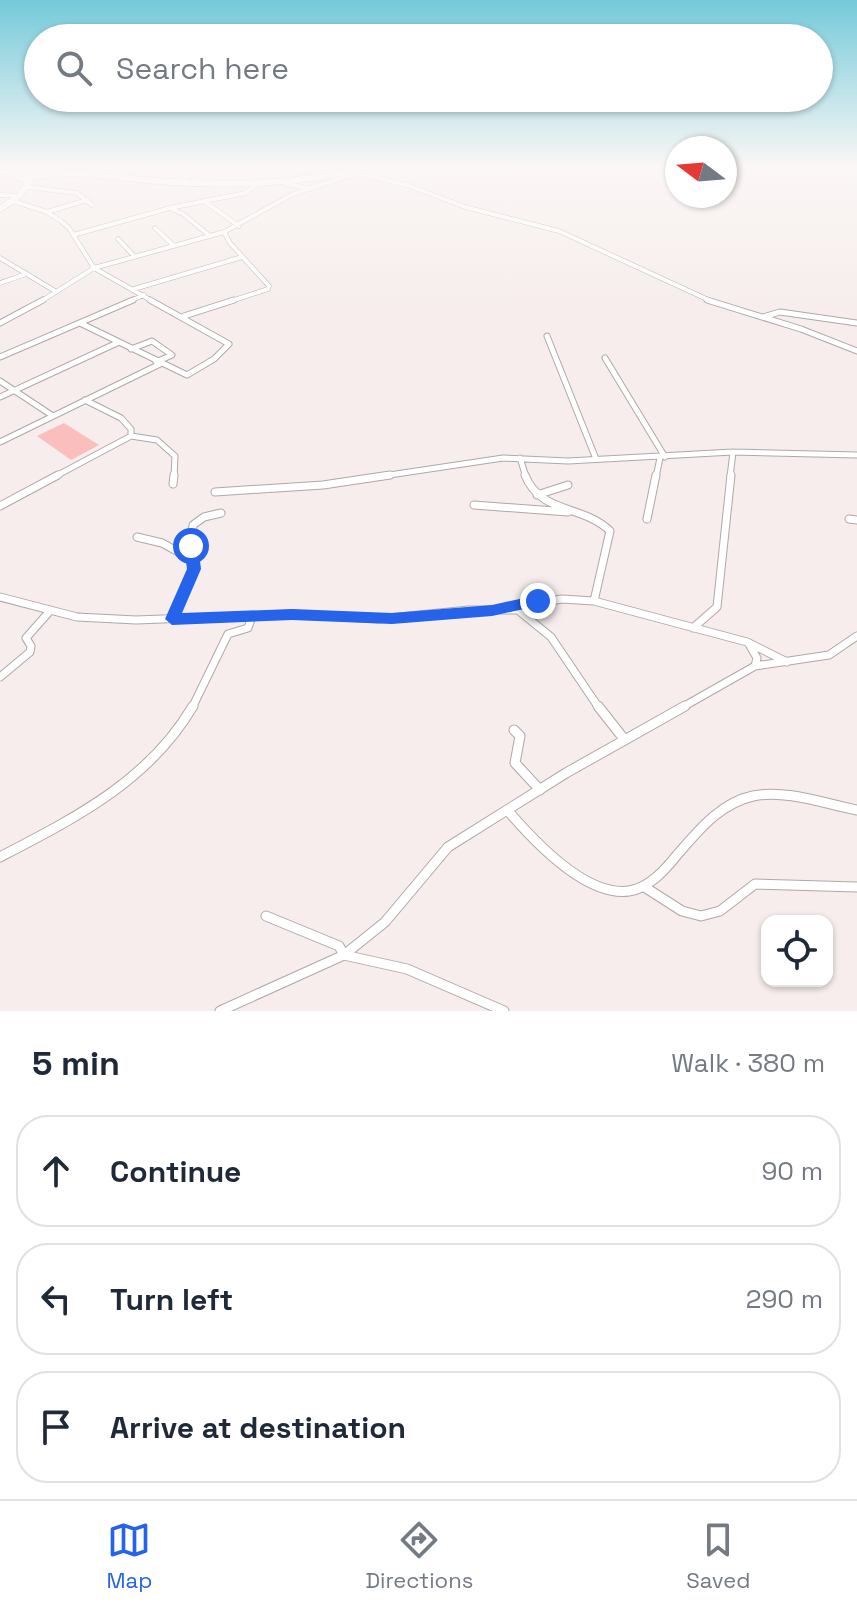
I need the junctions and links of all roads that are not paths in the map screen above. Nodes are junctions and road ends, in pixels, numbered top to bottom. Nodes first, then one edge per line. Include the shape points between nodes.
1 (52, 215) edge
2 (144, 215) edge
3 (184, 215) edge
4 (224, 215) edge
5 (256, 215) edge
6 (497, 215) edge
7 (239, 226) junction
8 (155, 228) dead end
9 (224, 232) junction
10 (73, 235) junction
11 (210, 236) junction
12 (118, 239) dead end
13 (173, 245) junction
14 (134, 256) junction
15 (242, 257) junction
16 (2, 261) edge
17 (94, 268) junction
18 (26, 274) junction
19 (0, 283) edge
20 (134, 289) junction
21 (55, 291) junction
22 (144, 295) junction
23 (184, 316) junction
24 (763, 317) junction
25 (0, 323) edge
26 (80, 323) junction
27 (857, 323) edge
28 (547, 336) dead end
29 (117, 343) junction
30 (131, 349) junction
31 (857, 351) edge
32 (0, 357) edge
33 (605, 358) dead end
34 (158, 363) junction
35 (0, 381) edge
36 (15, 390) junction
37 (0, 397) edge
38 (85, 400) junction
39 (53, 416) junction
40 (131, 436) junction
41 (0, 442) edge
42 (733, 452) junction
43 (857, 455) edge
44 (520, 458) junction
45 (662, 458) junction
46 (596, 459) junction
47 (173, 484) dead end
48 (568, 485) dead end
49 (215, 492) dead end
50 (537, 495) junction
51 (474, 505) dead end
52 (0, 506) edge
53 (568, 512) junction
54 (221, 513) dead end
55 (647, 519) dead end
56 (137, 537) dead end
57 (193, 560) junction
58 (0, 597) edge
59 (594, 601) junction
60 (506, 608) junction
61 (49, 612) junction
62 (252, 616) junction
63 (172, 619) junction
64 (693, 628) junction
65 (857, 636) edge
66 (747, 642) junction
67 (787, 662) junction
68 (755, 666) junction
69 (0, 677) edge
70 (514, 730) dead end
71 (624, 739) junction
72 (540, 790) junction
73 (857, 810) edge
74 (509, 812) junction
75 (0, 857) edge
76 (857, 887) edge
77 (646, 888) junction
78 (266, 916) dead end
79 (344, 955) junction
80 (220, 1011) edge
81 (504, 1011) edge

1 - 10 street
2 - 10 street
3 - 11 street
4 - 7 street
5 - 7 street
6 - 24 street via 559,231 685,291
7 - 9 street
8 - 13 street
9 - 11 street
9 - 15 street
10 - 17 street
11 - 13 street
12 - 14 street
13 - 14 street
14 - 17 street
15 - 20 street
15 - 23 street via 268,289
16 - 18 street
17 - 20 street
17 - 21 street
18 - 19 street
18 - 21 street
20 - 22 street
21 - 25 street
22 - 23 street
22 - 26 street
23 - 34 street via 229,344 193,374
24 - 27 street via 780,312
24 - 31 street
26 - 29 street
26 - 32 street
28 - 46 street
29 - 30 street
29 - 36 street
30 - 34 street
30 - 34 street via 152,341 172,355
33 - 45 street
34 - 38 street
35 - 36 street
36 - 37 street
36 - 39 street
38 - 39 street
38 - 40 street via 121,418
39 - 41 street
40 - 47 street via 157,440 175,456
40 - 52 street
42 - 43 street
42 - 45 street
42 - 64 street via 717,607
44 - 46 street
44 - 49 street via 467,461 323,485
44 - 50 street
45 - 46 street
45 - 55 street
48 - 50 street
50 - 53 street
51 - 53 street
53 - 59 street via 601,521 610,531
54 - 57 street via 196,521
56 - 57 street
57 - 63 street
58 - 61 street
59 - 60 street via 538,601
59 - 64 street
60 - 62 street via 378,619
60 - 71 street via 526,614 560,645 604,719
61 - 63 street
61 - 69 street via 26,638 30,652
62 - 63 street
62 - 75 street via 248,628 228,634 187,717 155,759 100,801
64 - 66 street
65 - 67 street via 829,655
66 - 67 street
66 - 68 street via 757,658
67 - 68 street
68 - 71 street
70 - 72 street via 520,736 515,763
71 - 72 street
72 - 74 street
73 - 77 street via 756,795 720,811
74 - 77 street via 535,844 604,892
74 - 79 street via 448,847 385,922
76 - 77 street via 755,884 703,918
78 - 79 street via 339,946
79 - 80 street
79 - 81 street via 407,969

